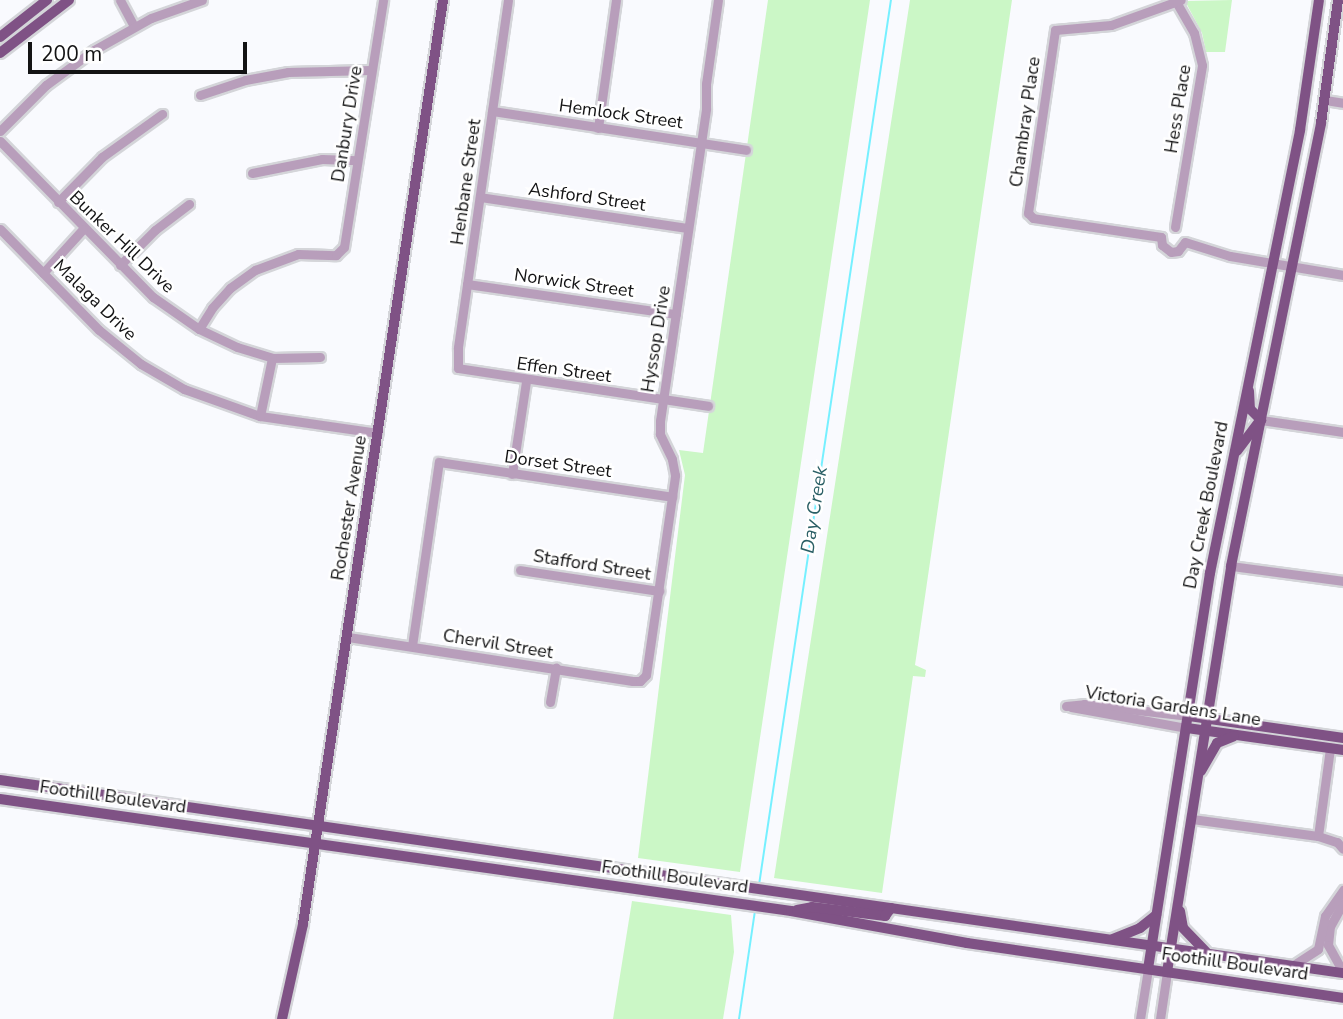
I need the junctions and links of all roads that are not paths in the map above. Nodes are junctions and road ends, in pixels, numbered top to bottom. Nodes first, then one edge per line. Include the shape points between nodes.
1 (47, 0) edge
2 (69, 0) edge
3 (120, 0) edge
4 (202, 0) edge
5 (383, 0) edge
6 (443, 0) edge
7 (508, 0) edge
8 (616, 0) edge
9 (719, 0) edge
10 (1319, 0) edge
11 (1338, 0) edge
12 (1177, 1) edge
13 (134, 26) junction
14 (0, 37) edge
15 (0, 53) edge
16 (371, 71) junction
17 (200, 95) dead end
18 (1325, 100) junction
19 (1343, 103) edge
20 (492, 111) junction
21 (162, 114) dead end
22 (598, 128) junction
23 (0, 131) edge
24 (0, 141) edge
25 (701, 141) junction
26 (746, 150) dead end
27 (357, 160) junction
28 (252, 173) dead end
29 (480, 197) junction
30 (58, 202) junction
31 (189, 204) dead end
32 (688, 228) junction
33 (1175, 228) junction
34 (0, 229) edge
35 (83, 229) junction
36 (1161, 237) junction
37 (1185, 242) junction
38 (1271, 264) junction
39 (120, 265) junction
40 (1291, 267) junction
41 (43, 272) junction
42 (1343, 275) edge
43 (467, 284) junction
44 (676, 314) junction
45 (199, 329) junction
46 (320, 357) dead end
47 (272, 358) junction
48 (458, 368) joint
49 (1248, 378) junction
50 (526, 381) junction
51 (663, 400) junction
52 (708, 406) dead end
53 (260, 416) junction
54 (1261, 420) junction
55 (1343, 432) edge
56 (378, 433) junction
57 (1232, 462) junction
58 (512, 474) junction
59 (672, 497) junction
60 (1231, 566) junction
61 (520, 570) dead end
62 (1343, 581) edge
63 (659, 591) junction
64 (348, 636) junction
65 (412, 646) junction
66 (556, 668) junction
67 (644, 679) joint
68 (551, 702) dead end
69 (1189, 716) junction
70 (1207, 718) junction
71 (1187, 728) junction
72 (1205, 731) junction
73 (1238, 735) junction
74 (1343, 738) edge
75 (1330, 748) junction
76 (1343, 750) edge
77 (1198, 776) junction
78 (0, 780) edge
79 (0, 799) edge
80 (1192, 819) junction
81 (318, 825) junction
82 (1318, 836) junction
83 (316, 843) junction
84 (1343, 849) edge
85 (1343, 890) edge
86 (1343, 903) edge
87 (1178, 905) junction
88 (891, 908) junction
89 (791, 911) junction
90 (1156, 915) junction
91 (1114, 940) junction
92 (1151, 945) junction
93 (1171, 948) junction
94 (1207, 953) junction
95 (1292, 966) junction
96 (1148, 969) junction
97 (1167, 972) junction
98 (1343, 973) edge
99 (1343, 998) edge
100 (282, 1019) edge
101 (1140, 1019) edge
102 (1160, 1019) edge

1 - 14 main road
2 - 15 main road
3 - 13 street
4 - 13 street
5 - 16 street, Danbury Drive
6 - 56 main road, Rochester Avenue
7 - 20 street, Henbane Street
8 - 22 street
9 - 25 street, Hyssop Drive
10 - 38 main road, Day Creek Boulevard via 1300,130
11 - 18 main road, Day Creek Boulevard
12 - 33 street, Hess Place via 1194,33 1202,65
12 - 36 street, Chambray Place via 1111,25 1061,27 1054,32 1030,216
13 - 23 street via 69,66
16 - 17 street via 288,72
16 - 27 street, Danbury Drive
18 - 19 street
18 - 40 main road, Day Creek Boulevard
20 - 22 street, Hemlock Street
20 - 29 street, Henbane Street
21 - 30 street via 103,157
22 - 25 street, Hemlock Street
24 - 30 street, Bunker Hill Drive
25 - 26 street, Hemlock Street
25 - 32 street, Hyssop Drive
27 - 28 street via 321,159
27 - 45 street, Danbury Drive via 346,240 340,252 298,254 255,270 230,288
29 - 32 street, Ashford Street
29 - 43 street, Henbane Street
30 - 35 street, Bunker Hill Drive
31 - 39 street
32 - 44 street, Hyssop Drive
33 - 36 street via 1165,230
33 - 37 street
34 - 41 street, Malaga Drive
35 - 39 street, Bunker Hill Drive
35 - 41 street
36 - 37 street via 1162,245 1171,252
37 - 38 street
38 - 40 street
38 - 49 main road, Day Creek Boulevard
39 - 45 street, Bunker Hill Drive via 153,297
40 - 42 street
40 - 54 main road, Day Creek Boulevard
41 - 53 street, Malaga Drive via 99,330 141,363 184,389
43 - 44 street, Norwick Street
43 - 48 street, Henbane Street
44 - 51 street, Hyssop Drive
45 - 47 street, Bunker Hill Drive
46 - 47 street, Bunker Hill Drive
47 - 53 street
48 - 50 street, Effen Street
49 - 54 main road via 1250,409
49 - 57 main road, Day Creek Boulevard
50 - 51 street, Effen Street
50 - 58 street
51 - 52 street, Effen Street
51 - 59 street, Hyssop Drive via 660,427 674,467
53 - 56 street, Malaga Drive
54 - 55 street
54 - 57 main road
54 - 60 main road, Day Creek Boulevard
56 - 64 main road, Rochester Avenue
57 - 69 main road, Day Creek Boulevard
58 - 59 street, Dorset Street
58 - 65 street, Dorset Street via 439,462
59 - 63 street, Hyssop Drive
60 - 62 street
60 - 70 main road, Day Creek Boulevard
61 - 63 street, Stafford Street
63 - 67 street, Hyssop Drive
64 - 65 street, Chervil Street
64 - 81 main road, Rochester Avenue
65 - 66 street, Chervil Street
66 - 67 street, Chervil Street
66 - 68 street
69 - 70 main road, Victoria Gardens Lane
69 - 71 main road, Day Creek Boulevard
69 - 71 street, Victoria Gardens Lane via 1066,706
70 - 72 main road, Day Creek Boulevard
70 - 74 main road, Victoria Gardens Lane
71 - 72 main road, Victoria Gardens Lane
71 - 90 main road, Day Creek Boulevard
72 - 73 main road, Victoria Gardens Lane
72 - 77 main road, Day Creek Boulevard
73 - 75 main road, Victoria Gardens Lane
73 - 77 main road via 1217,743
75 - 76 main road, Victoria Gardens Lane
75 - 82 street
77 - 80 main road, Day Creek Boulevard
78 - 81 main road, Foothill Boulevard
79 - 83 main road, Foothill Boulevard
80 - 82 street
80 - 87 main road, Day Creek Boulevard
81 - 83 main road, Rochester Avenue
81 - 88 main road, Foothill Boulevard
82 - 84 street
83 - 89 main road, Foothill Boulevard
83 - 100 main road, Rochester Avenue
85 - 95 street via 1325,916 1318,949
86 - 98 street via 1330,926 1328,945
87 - 93 main road, Day Creek Boulevard
87 - 94 main road via 1183,928
88 - 89 main road via 885,916 812,907
88 - 91 main road, Foothill Boulevard
89 - 96 main road, Foothill Boulevard
90 - 91 main road
90 - 92 main road, Day Creek Boulevard
91 - 92 main road, Foothill Boulevard
92 - 93 main road, Foothill Boulevard
92 - 96 main road, Day Creek Boulevard
93 - 94 main road, Foothill Boulevard
93 - 97 main road, Day Creek Boulevard
94 - 95 main road, Foothill Boulevard
95 - 98 main road, Foothill Boulevard
96 - 97 main road, Foothill Boulevard
96 - 101 street, Day Creek Boulevard
97 - 99 main road, Foothill Boulevard
97 - 102 street, Day Creek Boulevard

